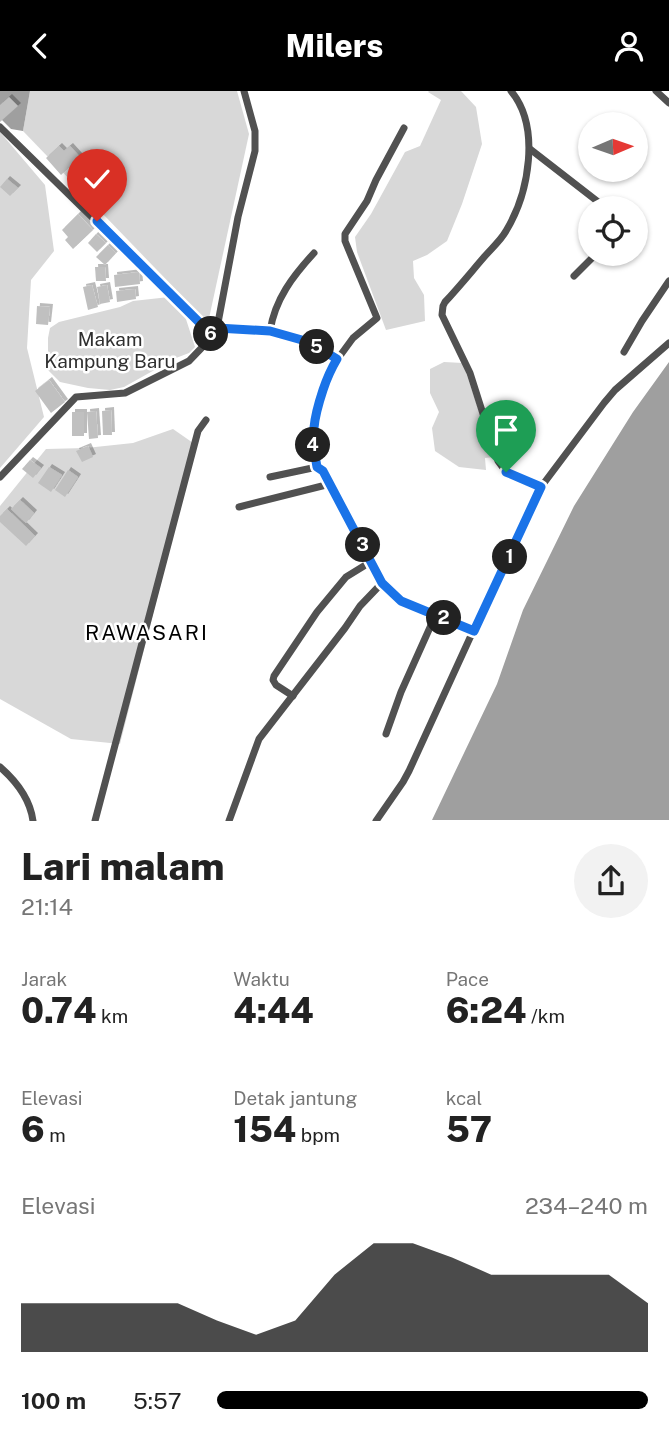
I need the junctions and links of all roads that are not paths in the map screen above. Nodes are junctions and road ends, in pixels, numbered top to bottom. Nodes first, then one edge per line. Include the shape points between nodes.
1 (244, 91) edge
2 (511, 91) edge
3 (656, 91) edge
4 (669, 103) edge
5 (0, 127) edge
6 (404, 128) dead end
7 (530, 149) junction
8 (591, 196) edge
9 (314, 253) dead end
10 (583, 266) edge
11 (573, 275) dead end
12 (669, 281) edge
13 (270, 331) junction
14 (215, 332) junction
15 (669, 343) edge
16 (624, 352) dead end
17 (337, 359) junction
18 (206, 420) dead end
19 (317, 467) junction
20 (0, 477) edge
21 (270, 477) dead end
22 (330, 484) junction
23 (541, 487) junction
24 (239, 507) dead end
25 (372, 561) junction
26 (382, 583) junction
27 (436, 614) junction
28 (474, 631) junction
29 (293, 696) junction
30 (386, 734) dead end
31 (0, 767) edge
32 (33, 821) edge
33 (95, 821) edge
34 (229, 821) edge
35 (376, 821) edge

1 - 14 street via 256,139
2 - 7 street via 524,111
3 - 4 street
5 - 14 street
6 - 17 street via 345,234 377,318
7 - 8 street
7 - 23 street via 525,181 506,232 445,302 442,315 470,373 498,461 506,472
9 - 13 street via 278,301
10 - 11 street
12 - 16 street
13 - 14 street
13 - 17 street via 309,342
14 - 20 street via 189,361 125,393 76,397
15 - 23 street via 615,390
17 - 19 street via 314,420
18 - 33 street via 198,431
19 - 21 street
19 - 22 street
22 - 24 street
22 - 25 street
23 - 28 street
25 - 26 street
25 - 29 street via 346,577 274,676 276,685
26 - 27 street via 401,601
26 - 29 street
27 - 28 street
27 - 30 street
28 - 35 street via 403,782
29 - 34 street via 260,739
31 - 32 street via 26,797

